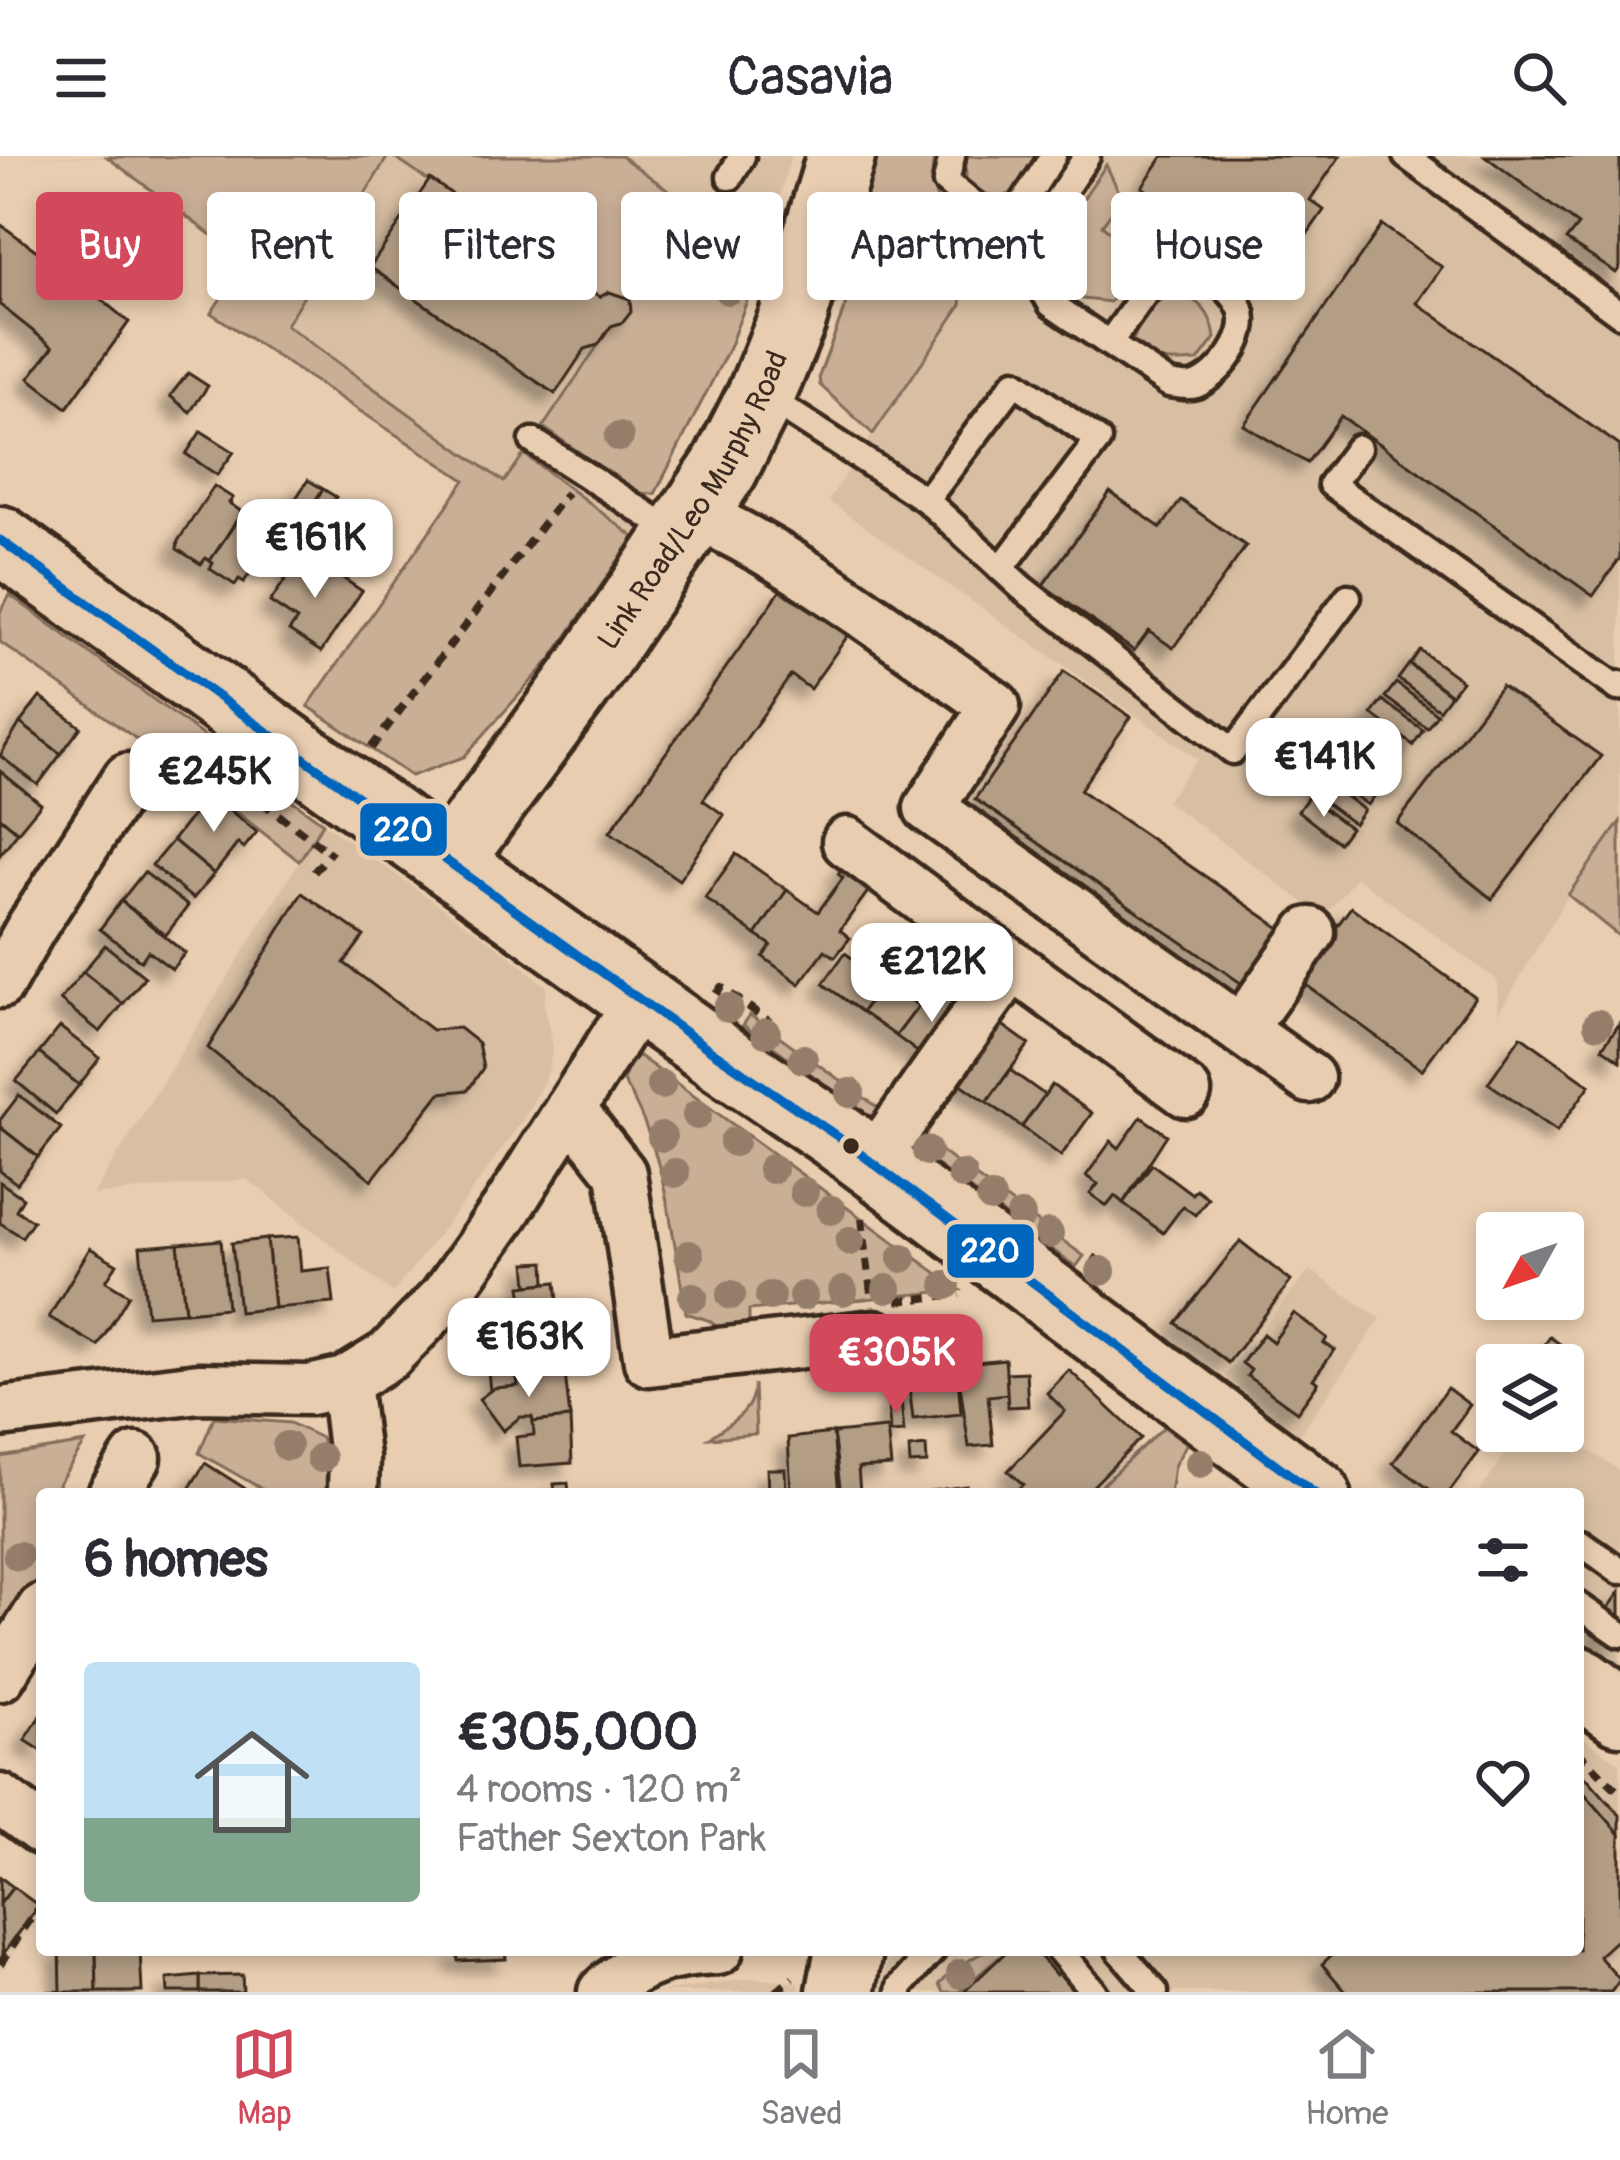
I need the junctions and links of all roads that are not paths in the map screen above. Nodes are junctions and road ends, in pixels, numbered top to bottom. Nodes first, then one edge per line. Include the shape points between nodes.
1 (841, 156) edge
2 (952, 156) edge
3 (1053, 156) edge
4 (1087, 156) edge
5 (1406, 156) edge
6 (1620, 314) edge
7 (1111, 341) junction
8 (760, 398) junction
9 (533, 441) dead end
10 (1358, 448) dead end
11 (926, 500) junction
12 (687, 525) junction
13 (0, 539) edge
14 (1001, 568) junction
15 (1348, 597) dead end
16 (1620, 684) edge
17 (128, 778) dead end
18 (467, 837) junction
19 (847, 842) dead end
20 (1310, 932) dead end
21 (1012, 965) junction
22 (0, 983) edge
23 (640, 999) junction
24 (1241, 1030) junction
25 (1309, 1078) dead end
26 (1186, 1092) dead end
27 (570, 1109) junction
28 (867, 1184) junction
29 (879, 1314) road end
30 (345, 1382) junction
31 (0, 1412) edge
32 (1283, 1482) edge
33 (353, 1488) edge
34 (1584, 1545) edge
35 (1620, 1571) edge
36 (1584, 1609) edge
37 (36, 1619) edge
38 (1620, 1634) edge
39 (0, 1676) edge
40 (1584, 1685) edge
41 (1620, 1711) edge
42 (0, 1799) edge
43 (36, 1826) edge
44 (662, 1956) edge
45 (927, 1956) edge
46 (1064, 1956) edge
47 (1124, 1956) edge
48 (603, 1992) edge
49 (900, 1992) edge
50 (1094, 1992) edge
51 (1155, 1992) edge

1 - 8 main road, Link Road/Leo Murphy Road
2 - 3 lane via 946,182 984,213 1017,212
4 - 7 lane via 1037,230 1030,267 1051,304
5 - 6 lane
7 - 7 lane via 1173,260 1196,268 1242,310 1241,337 1212,377 1191,387 1168,384
8 - 11 lane
8 - 12 main road, Link Road/Leo Murphy Road
9 - 12 lane via 580,475
10 - 16 lane via 1331,484
11 - 14 lane
11 - 14 lane via 1015,382 1098,440
12 - 18 main road, Link Road/Leo Murphy Road
12 - 24 street via 733,531 995,706 929,808
13 - 18 main road
14 - 15 lane via 1233,751
17 - 22 street
18 - 23 main road
19 - 21 street
20 - 24 street
21 - 26 street
21 - 28 street
23 - 27 street
23 - 28 main road
24 - 25 street
27 - 29 street via 621,1173 649,1361
27 - 30 street via 444,1298 389,1355
28 - 32 main road
30 - 31 street via 310,1390 199,1388
30 - 33 street
34 - 35 lane
36 - 38 lane
37 - 39 street
40 - 41 main road
42 - 43 street
44 - 48 street
45 - 49 lane
46 - 50 lane
47 - 51 lane

